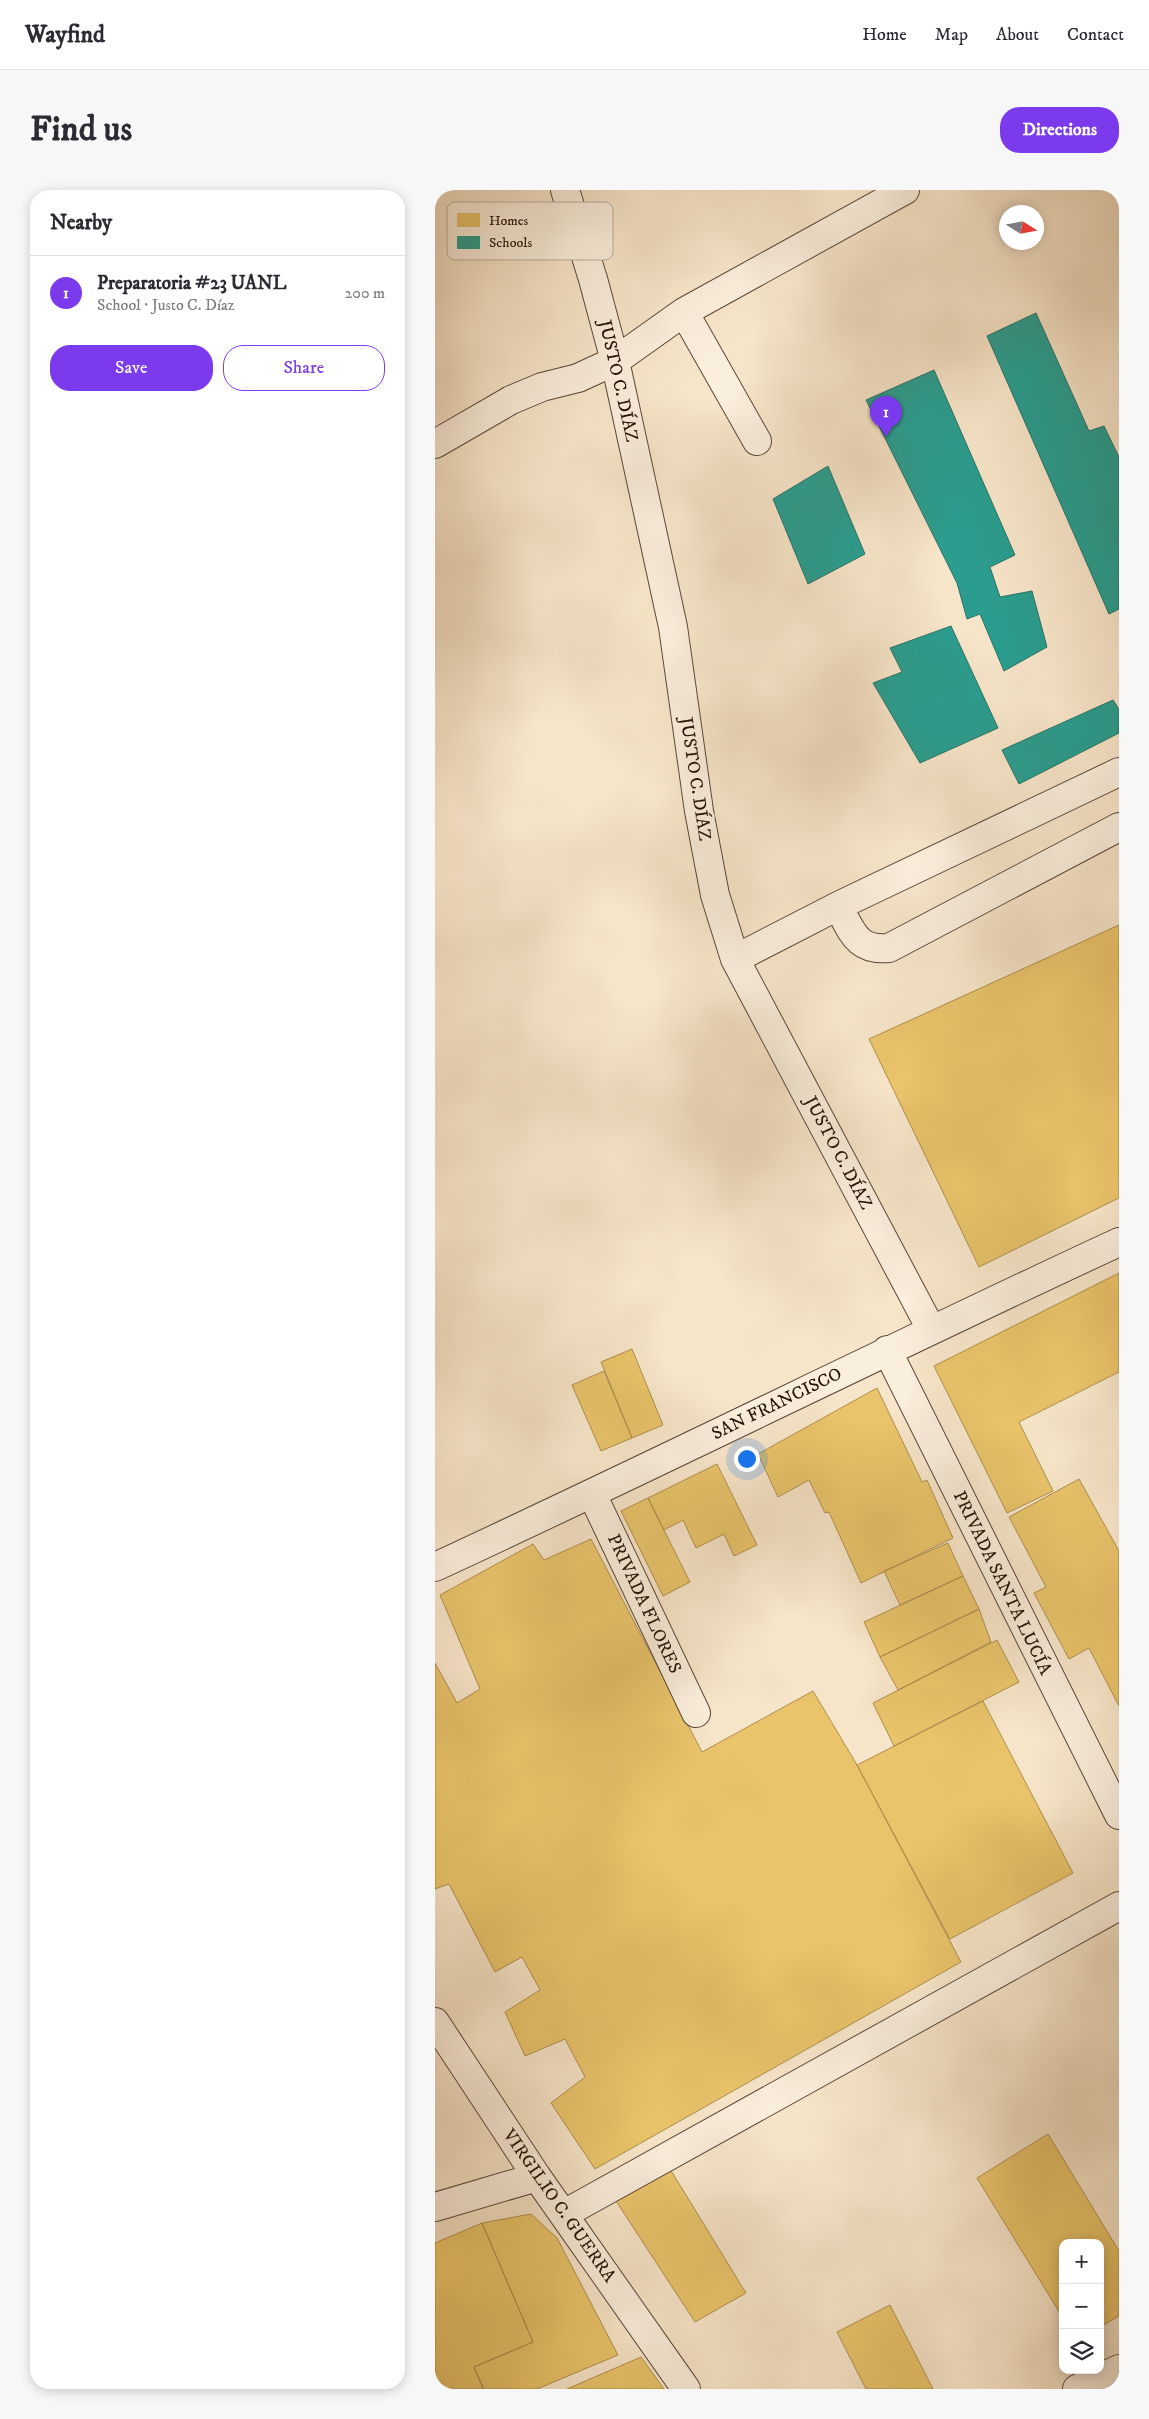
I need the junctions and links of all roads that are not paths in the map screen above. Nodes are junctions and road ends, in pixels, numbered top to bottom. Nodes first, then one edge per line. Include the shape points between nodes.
1 (565, 190) edge
2 (905, 190) edge
3 (569, 202) edge
4 (587, 260) edge
5 (684, 312) junction
6 (615, 361) junction
7 (757, 441) dead end
8 (435, 444) edge
9 (1119, 772) edge
10 (1119, 827) edge
11 (838, 906) junction
12 (735, 959) junction
13 (1119, 1242) edge
14 (931, 1329) junction
15 (887, 1350) junction
16 (592, 1494) junction
17 (435, 1568) edge
18 (696, 1714) dead end
19 (1119, 1815) edge
20 (1119, 1906) edge
21 (435, 2022) edge
22 (537, 2177) junction
23 (435, 2207) edge
24 (565, 2214) junction
25 (1119, 2369) edge
26 (686, 2389) edge
27 (1077, 2389) edge

1 - 3 street, JUSTO C. DÍAZ
2 - 5 street
4 - 6 street, JUSTO C. DÍAZ
5 - 6 street
5 - 7 street
6 - 8 street via 578,378 542,387 511,400
6 - 12 street, JUSTO C. DÍAZ via 673,627 699,812 715,895
9 - 11 street
10 - 11 street via 889,948 874,950 859,943
11 - 12 street
12 - 14 street, JUSTO C. DÍAZ
13 - 14 street, SAN FRANCISCO
14 - 15 street, SAN FRANCISCO
15 - 16 street, SAN FRANCISCO
15 - 19 street, PRIVADA SANTA LUCÍA
16 - 17 street, SAN FRANCISCO
16 - 18 street, PRIVADA FLORES
20 - 24 street
21 - 22 street, VIRGILIO C. GUERRA
22 - 23 street
22 - 24 street, VIRGILIO C. GUERRA
24 - 26 street, VIRGILIO C. GUERRA
25 - 27 street

